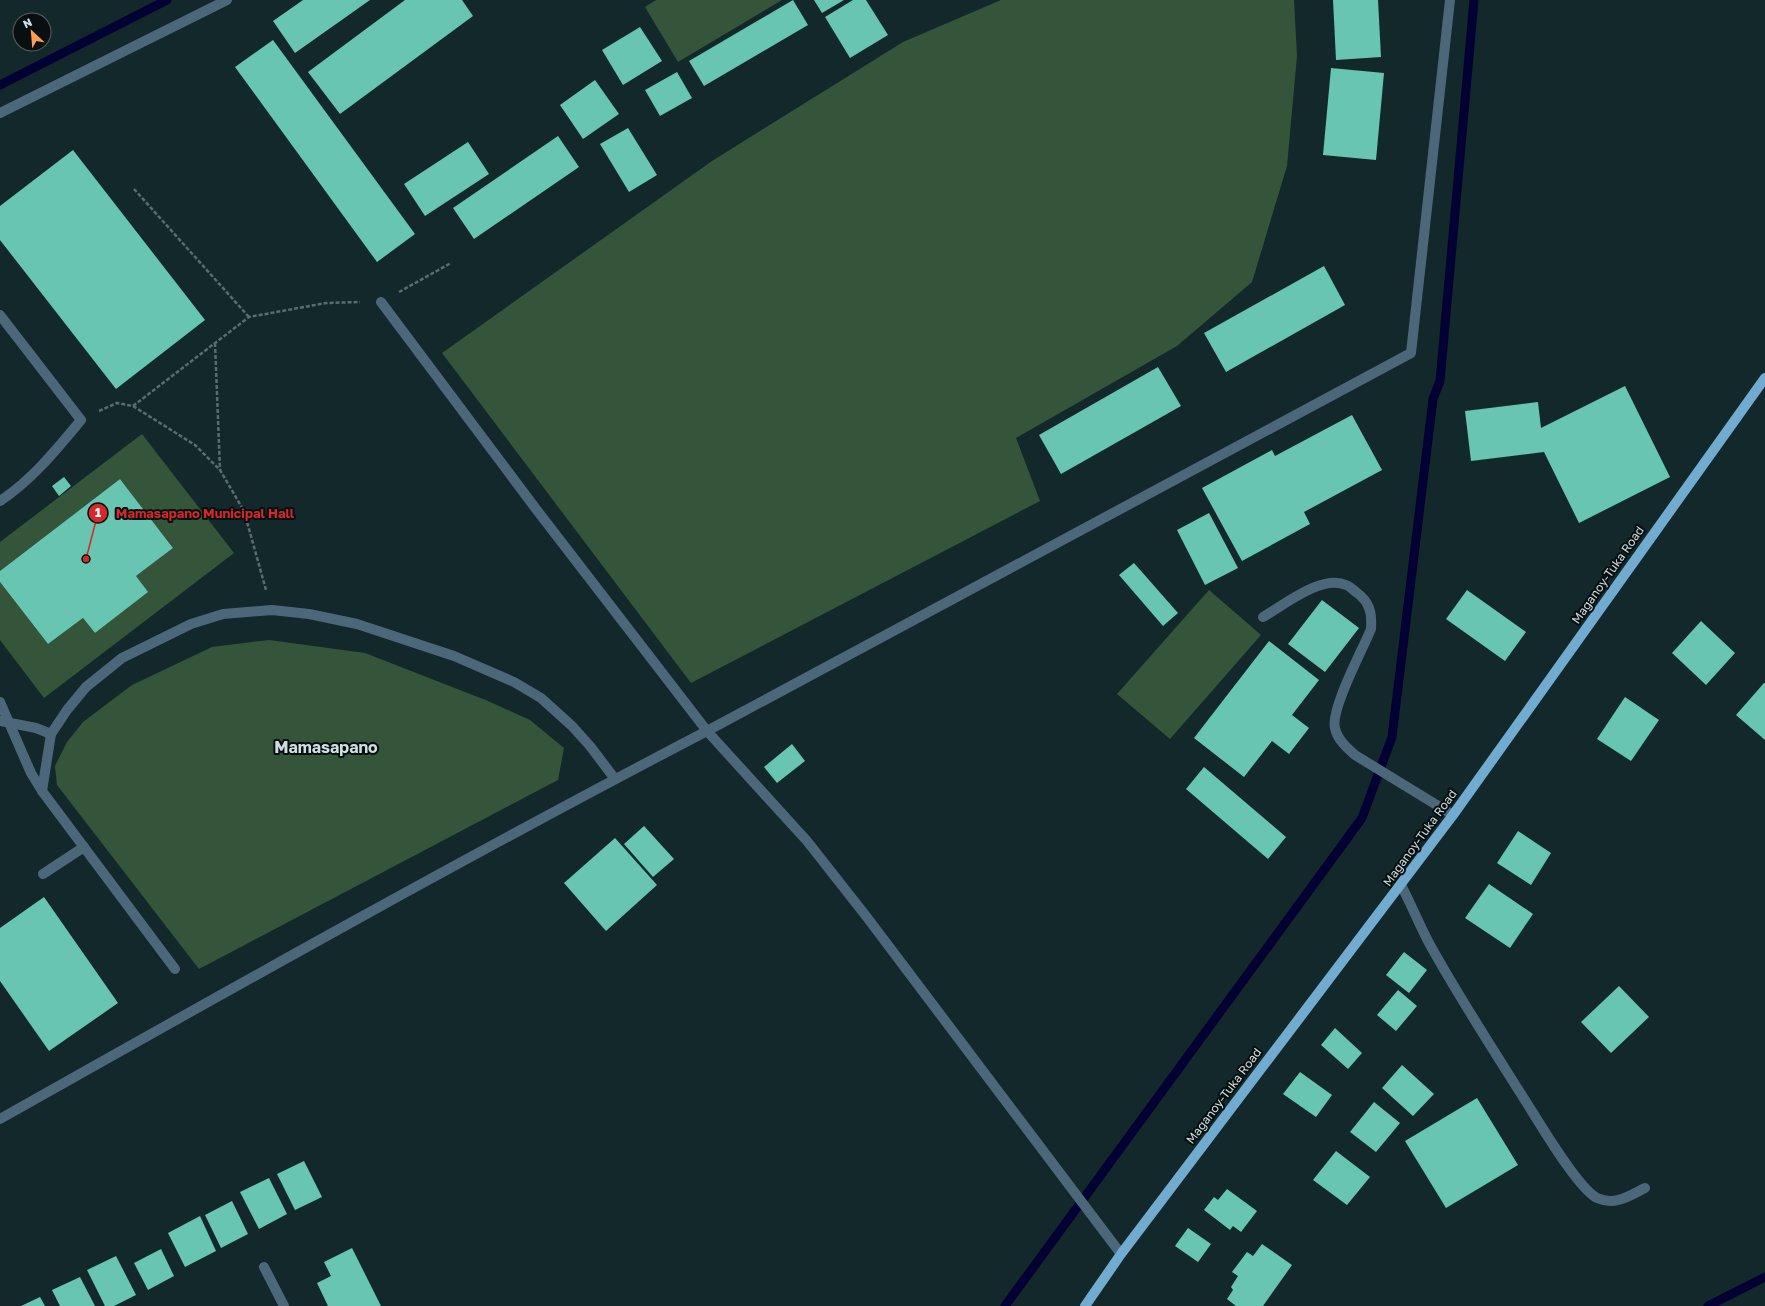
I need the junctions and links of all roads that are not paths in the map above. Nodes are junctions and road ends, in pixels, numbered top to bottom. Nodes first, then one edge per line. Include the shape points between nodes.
1 (226, 0) edge
2 (1450, 0) edge
3 (0, 113) edge
4 (381, 302) road end
5 (0, 315) edge
6 (1765, 378) edge
7 (0, 501) edge
8 (1264, 617) dead end
9 (0, 702) edge
10 (4, 722) edge
11 (707, 731) junction
12 (52, 734) junction
13 (615, 779) junction
14 (42, 791) junction
15 (1453, 815) junction
16 (84, 847) junction
17 (43, 874) dead end
18 (1401, 885) junction
19 (175, 969) dead end
20 (0, 1119) edge
21 (1645, 1188) dead end
22 (1121, 1254) junction
23 (264, 1267) dead end
24 (284, 1306) edge
25 (1085, 1306) edge

1 - 3 street
2 - 11 street via 1411,353
4 - 11 street
5 - 7 street via 81,420 34,474
6 - 15 main road, Maganoy-Tuka Road
8 - 15 street via 1315,586 1326,583 1346,585 1365,598 1372,617 1371,629 1338,704 1335,728 1346,747 1355,755
9 - 10 street
10 - 12 street
10 - 14 street
11 - 13 street
11 - 22 street via 807,841
12 - 13 street via 86,687 122,658 191,624 223,614 272,610 309,614 357,624 454,656 514,682 541,698 572,726
12 - 14 street
13 - 20 street
14 - 16 street
15 - 18 main road, Maganoy-Tuka Road
16 - 17 street
16 - 19 street
18 - 21 street via 1429,942 1459,994 1557,1151 1580,1182 1595,1197 1606,1201 1621,1200
18 - 22 main road, Maganoy-Tuka Road
22 - 25 main road, Maganoy-Tuka Road
23 - 24 street

